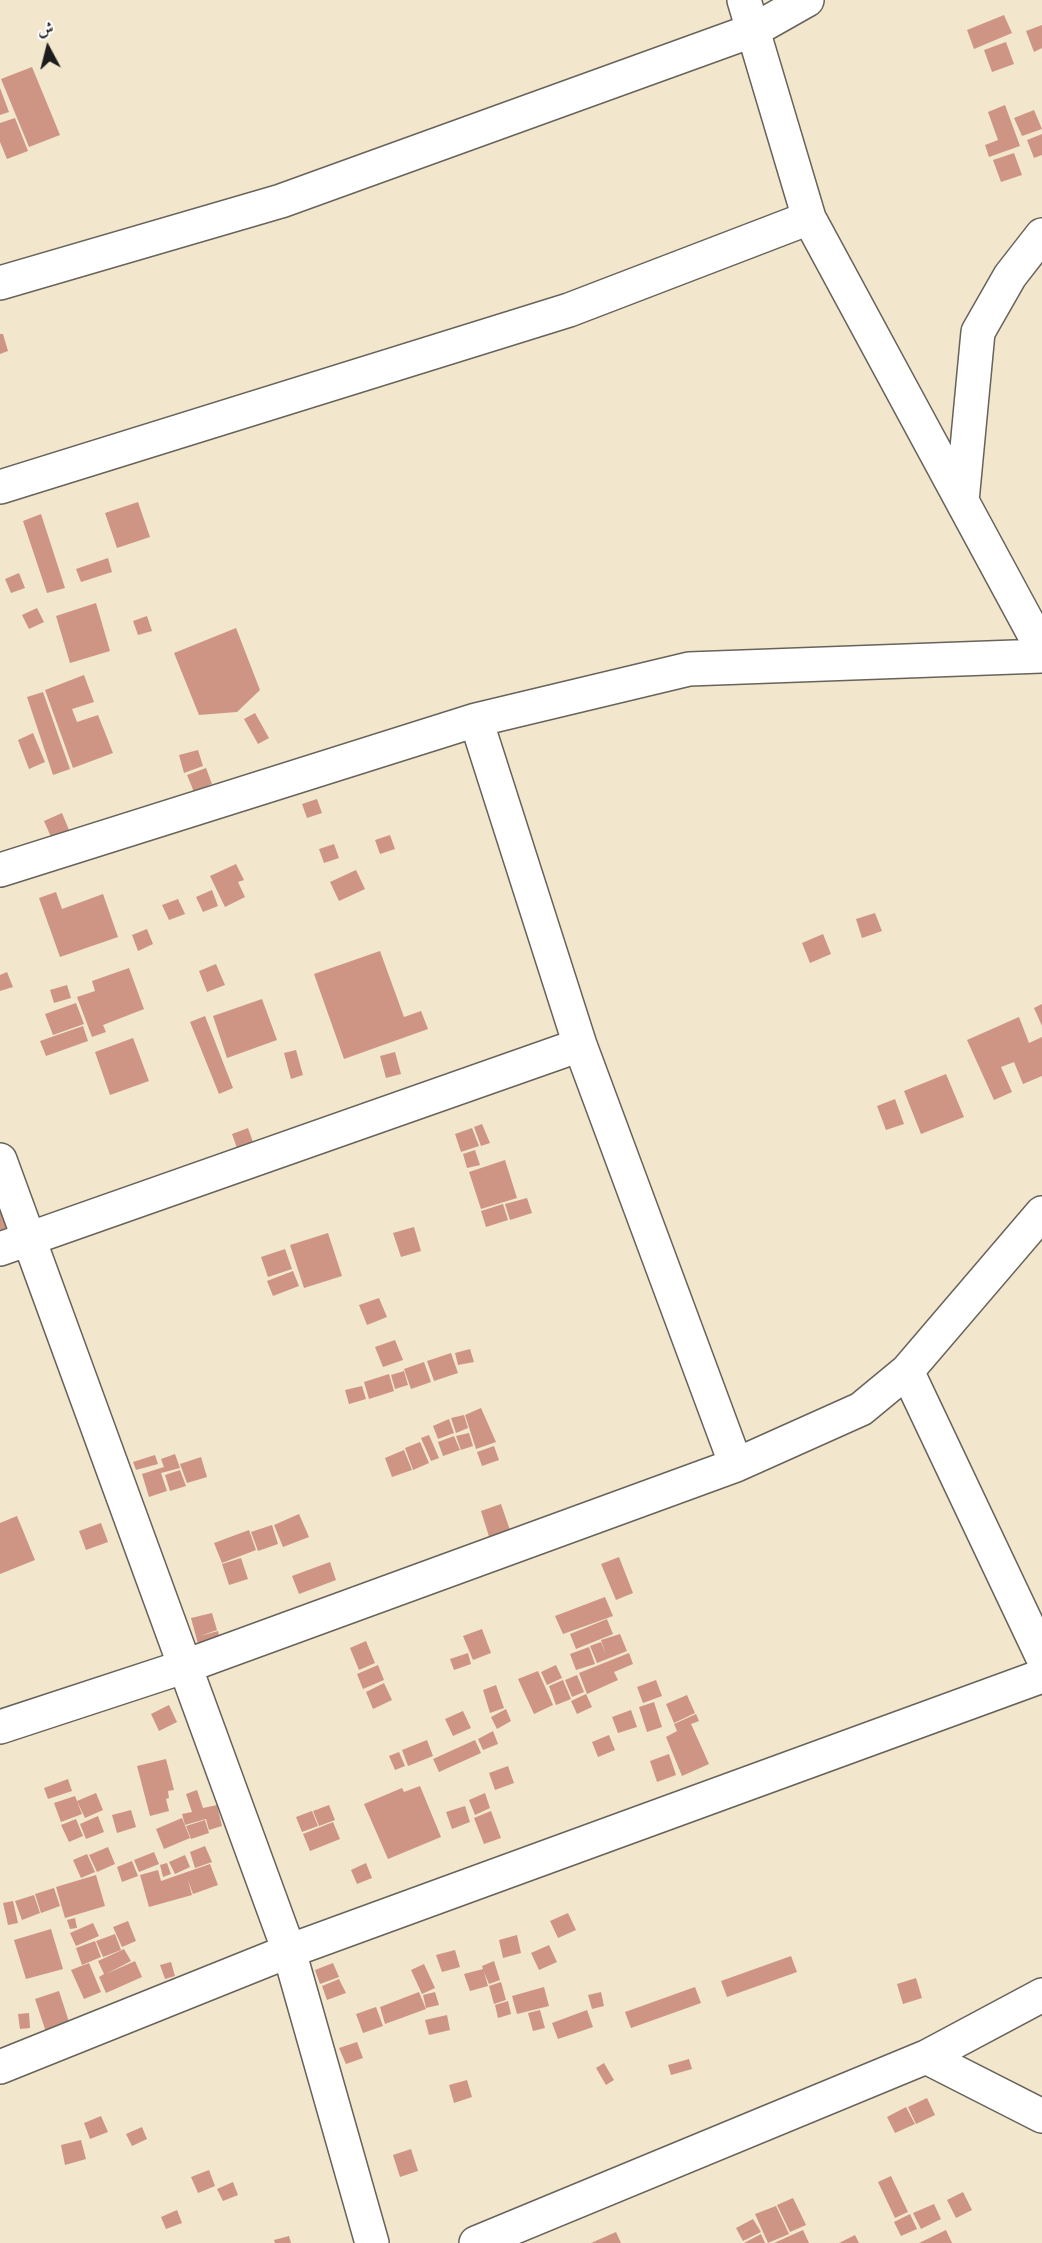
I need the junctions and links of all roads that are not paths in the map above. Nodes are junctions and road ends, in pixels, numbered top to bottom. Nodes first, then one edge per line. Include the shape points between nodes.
1 (807, 0) edge
2 (749, 15) edge
3 (810, 218) junction
4 (1042, 235) edge
5 (0, 283) edge
6 (0, 487) edge
7 (962, 501) junction
8 (1042, 649) edge
9 (1042, 656) edge
10 (476, 720) junction
11 (0, 870) edge
12 (580, 1045) junction
13 (0, 1160) edge
14 (1042, 1213) edge
15 (15, 1244) edge
16 (908, 1371) junction
17 (736, 1465) junction
18 (1042, 1656) edge
19 (186, 1666) junction
20 (1042, 1676) edge
21 (0, 1727) edge
22 (289, 1951) junction
23 (1042, 1995) edge
24 (926, 2057) junction
25 (0, 2067) edge
26 (1042, 2116) edge
27 (372, 2243) edge
28 (476, 2243) edge

1 - 2 street
2 - 3 street
2 - 5 street via 281,201
3 - 6 street via 569,310
3 - 7 street
4 - 7 street via 1011,276 978,333
7 - 8 street
9 - 10 street via 689,669
10 - 11 street
10 - 12 street
12 - 15 street
12 - 17 street
13 - 15 street
14 - 16 street
15 - 19 street
16 - 17 street via 861,1409
16 - 18 street
17 - 19 street
19 - 21 street
19 - 22 street
20 - 22 street
22 - 25 street
22 - 27 street
23 - 24 street
24 - 26 street
24 - 28 street

